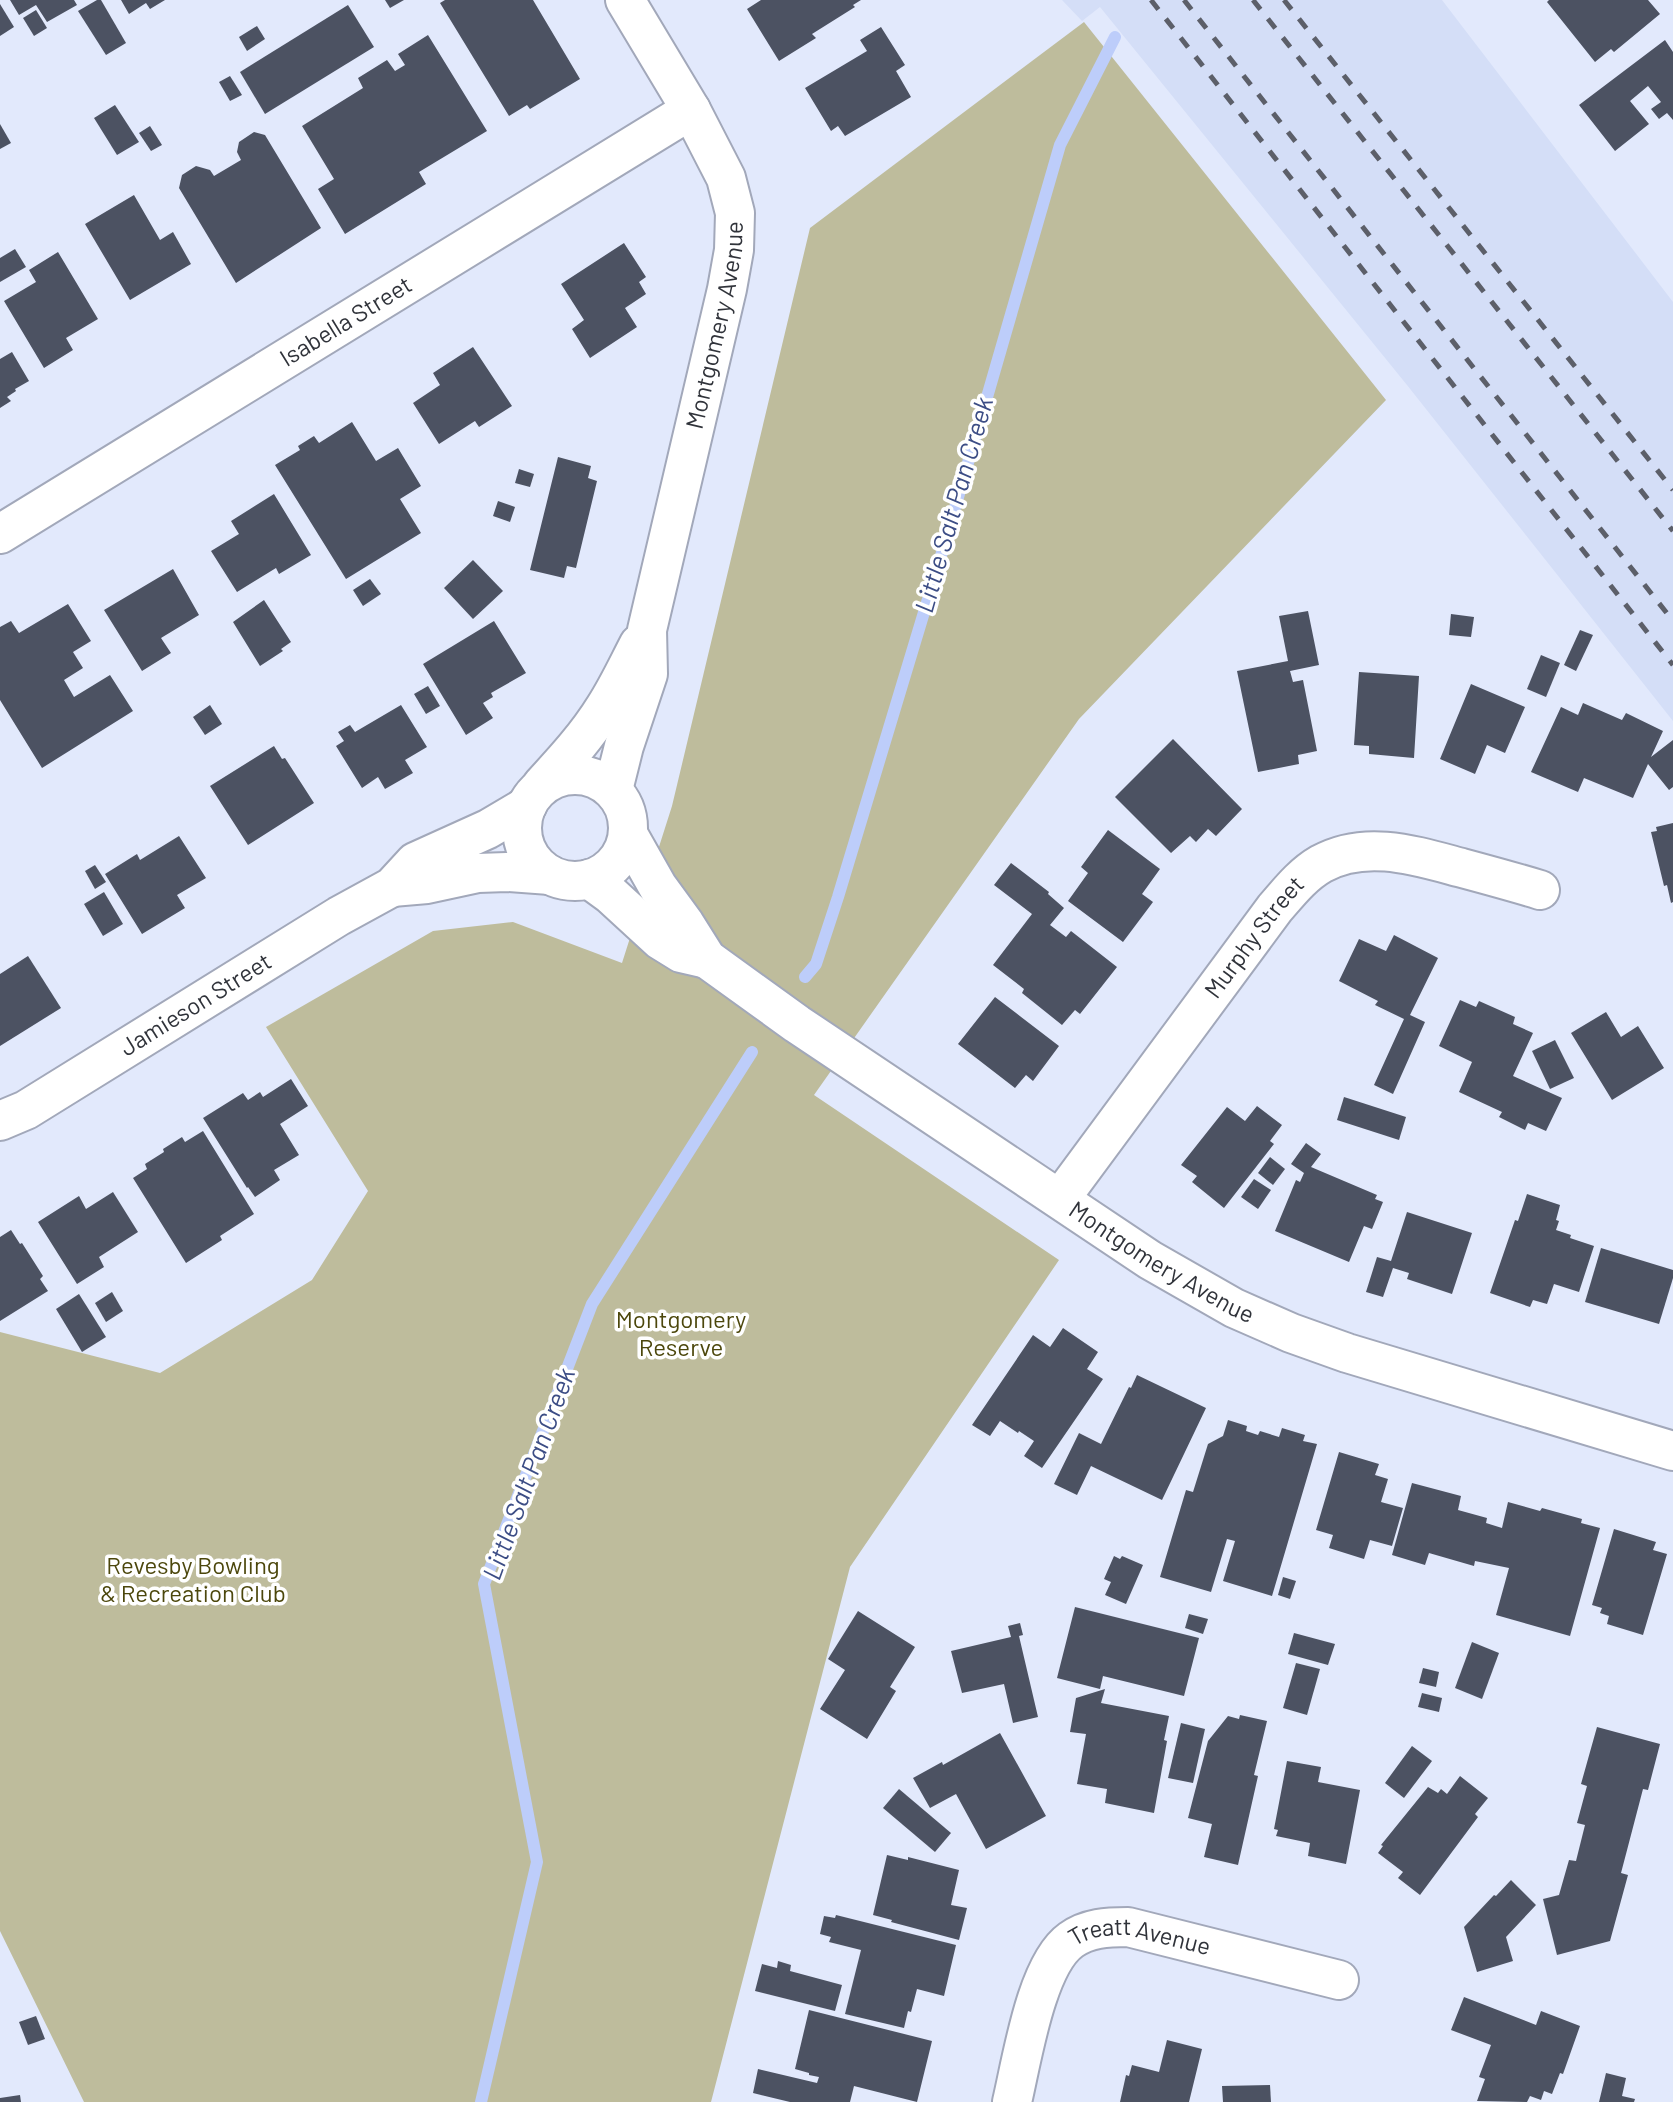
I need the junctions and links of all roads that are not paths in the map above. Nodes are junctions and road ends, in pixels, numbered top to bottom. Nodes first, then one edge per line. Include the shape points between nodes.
1 (625, 0) edge
2 (691, 110) junction
3 (0, 534) edge
4 (647, 630) junction
5 (613, 790) junction
6 (534, 796) junction
7 (628, 834) junction
8 (550, 874) junction
9 (589, 879) junction
10 (392, 887) junction
11 (1540, 890) dead end
12 (721, 970) junction
13 (0, 1122) edge
14 (1060, 1199) junction
15 (1673, 1451) edge
16 (1339, 1980) dead end
17 (1012, 2102) edge

1 - 2 street, Montgomery Avenue
2 - 3 street, Isabella Street
2 - 4 street, Montgomery Avenue via 726,178 735,213 734,250
4 - 5 street, Montgomery Avenue via 648,674
4 - 6 street, Montgomery Avenue via 594,724
5 - 6 street via 593,778 567,775
5 - 7 street via 625,811
6 - 8 street via 522,832 539,867
6 - 10 street, Jamieson Street via 488,829 415,862
7 - 9 street via 612,866
7 - 12 street, Montgomery Avenue via 658,887
8 - 9 street
8 - 10 street, Jamieson Street via 478,873
9 - 12 street, Montgomery Avenue via 660,940
10 - 13 street, Jamieson Street
11 - 14 street, Murphy Street via 1413,854 1381,850 1351,853 1322,863 1296,883 1275,908
12 - 14 street, Montgomery Avenue
14 - 15 street, Montgomery Avenue via 1150,1261 1234,1308 1291,1333
16 - 17 street, Treatt Avenue via 1128,1927 1088,1931 1055,1956 1045,1975

